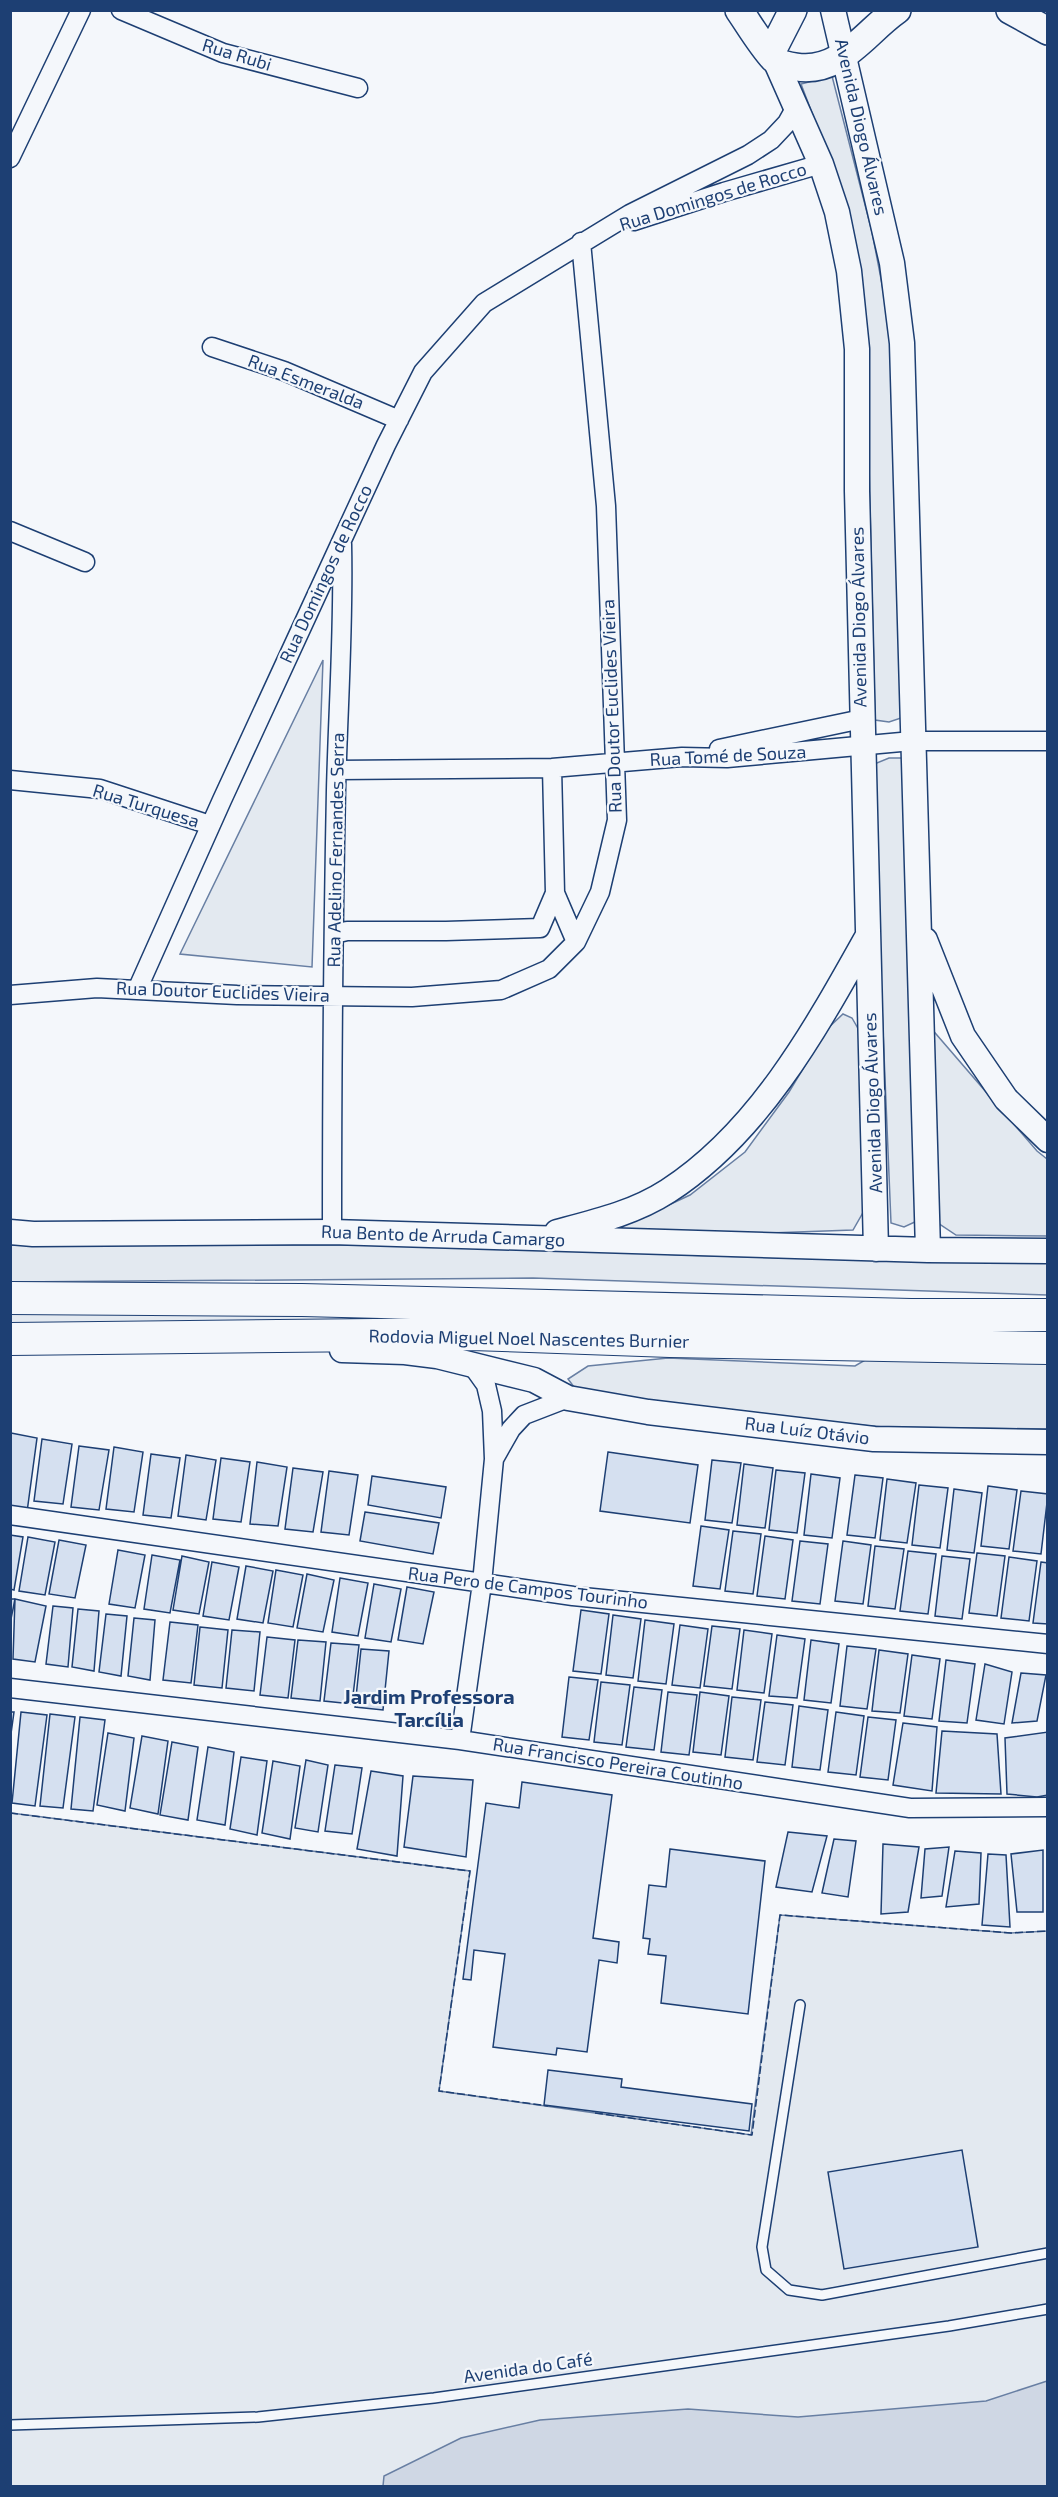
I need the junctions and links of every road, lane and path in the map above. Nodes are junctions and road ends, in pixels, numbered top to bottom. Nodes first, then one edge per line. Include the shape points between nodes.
1 (81, 10) edge
2 (121, 10) edge
3 (739, 10) edge
4 (793, 10) edge
5 (833, 10) edge
6 (897, 10) edge
7 (1010, 10) edge
8 (1047, 31) edge
9 (773, 56) junction
10 (843, 56) junction
11 (358, 88) dead end
12 (796, 107) junction
13 (10, 158) edge
14 (821, 165) junction
15 (604, 230) junction
16 (581, 242) junction
17 (212, 347) dead end
18 (399, 420) junction
19 (10, 531) edge
20 (342, 540) junction
21 (85, 562) dead end
22 (862, 719) junction
23 (912, 741) junction
24 (1047, 741) edge
25 (863, 747) junction
26 (682, 757) junction
27 (614, 762) junction
28 (552, 768) junction
29 (337, 770) junction
30 (10, 780) edge
31 (210, 825) junction
32 (555, 893) junction
33 (920, 926) junction
34 (334, 934) junction
35 (867, 938) junction
36 (576, 942) junction
37 (137, 990) junction
38 (10, 995) edge
39 (333, 996) junction
40 (1047, 1140) edge
41 (332, 1232) junction
42 (10, 1233) edge
43 (535, 1238) junction
44 (876, 1249) junction
45 (928, 1250) junction
46 (1047, 1251) edge
47 (14, 1297) edge
48 (1047, 1315) edge
49 (263, 1337) junction
50 (10, 1339) edge
51 (1047, 1348) edge
52 (471, 1364) junction
53 (568, 1398) junction
54 (1047, 1442) edge
55 (494, 1459) junction
56 (10, 1515) edge
57 (482, 1583) junction
58 (1047, 1644) edge
59 (10, 1688) edge
60 (460, 1740) junction
61 (1047, 1807) edge
62 (800, 2005) dead end
63 (1047, 2253) edge
64 (1047, 2309) edge
65 (10, 2425) edge

1 - 13 street
2 - 11 street, Rua Rubi via 223,53
3 - 9 main road, Avenida Diogo Álvares
4 - 9 main road
5 - 10 street, Avenida Diogo Álvares
6 - 10 main road
7 - 8 main road
9 - 10 main road via 789,66 810,68
9 - 12 street, Avenida Diogo Álvares
10 - 23 street, Avenida Diogo Álvares via 892,263 902,343
12 - 14 street, Avenida Diogo Álvares
12 - 15 street, Rua Domingos de Rocco via 771,140 748,155
14 - 15 street, Rua Domingos de Rocco
14 - 22 street, Avenida Diogo Álvares via 837,212 849,271 857,349
15 - 16 street, Rua Domingos de Rocco
16 - 18 street, Rua Domingos de Rocco via 484,303 423,372
16 - 27 street, Rua Doutor Euclides Vieira via 606,506
17 - 18 street, Rua Esmeralda via 284,371
18 - 20 street, Rua Domingos de Rocco
19 - 21 street
20 - 29 street, Rua Adelino Fernandes Serra
20 - 31 street, Rua Domingos de Rocco
22 - 25 street, Avenida Diogo Álvares
22 - 26 street
23 - 24 street, Rua Tomé de Souza
23 - 25 street, Rua Tomé de Souza
23 - 33 street, Avenida Diogo Álvares
25 - 26 street, Rua Tomé de Souza via 727,758
25 - 35 street, Avenida Diogo Álvares
26 - 27 street, Rua Tomé de Souza
27 - 28 street, Rua Tomé de Souza
27 - 36 street, Rua Doutor Euclides Vieira via 617,820 600,892
28 - 29 street, Rua Tomé de Souza
28 - 32 street
29 - 34 street, Rua Adelino Fernandes Serra
30 - 31 street, Rua Turquesa via 100,789
31 - 37 street, Rua Domingos de Rocco
32 - 34 street via 540,928
32 - 36 street
33 - 40 street via 963,1036 1006,1099
33 - 45 street, Avenida Diogo Álvares
34 - 39 street, Rua Adelino Fernandes Serra
35 - 43 street via 801,1049 757,1110 711,1158 667,1191 614,1217
35 - 44 street, Avenida Diogo Álvares
36 - 39 street, Rua Doutor Euclides Vieira via 549,969 501,990 412,997
37 - 38 street, Rua Doutor Euclides Vieira via 97,988
37 - 39 street, Rua Doutor Euclides Vieira
39 - 41 street, Rua Adelino Fernandes Serra
41 - 42 street, Rua Bento de Arruda Camargo
41 - 43 street, Rua Bento de Arruda Camargo
43 - 44 street, Rua Bento de Arruda Camargo
44 - 45 street, Rua Bento de Arruda Camargo
45 - 46 street, Rua Bento de Arruda Camargo
47 - 48 highway, Rodovia Miguel Noel Nascentes Burnier
49 - 50 highway, Rodovia Miguel Noel Nascentes Burnier
49 - 51 highway, Rodovia Miguel Noel Nascentes Burnier via 472,1334
49 - 52 street, Rua Luíz Otávio via 324,1349 405,1352
52 - 53 street, Rua Luíz Otávio via 534,1380
52 - 55 street via 486,1384 492,1411
53 - 54 street, Rua Luíz Otávio via 648,1412 874,1439
53 - 55 street via 524,1415
55 - 57 street
56 - 57 street, Rua Pero de Campos Tourinho
57 - 58 street, Rua Pero de Campos Tourinho via 573,1596
57 - 60 street
59 - 60 street, Rua Francisco Pereira Coutinho
60 - 61 street, Rua Francisco Pereira Coutinho via 910,1808
62 - 63 lane via 762,2247 766,2270 789,2290 822,2295
64 - 65 lane, Avenida do Café via 434,2398 258,2417

